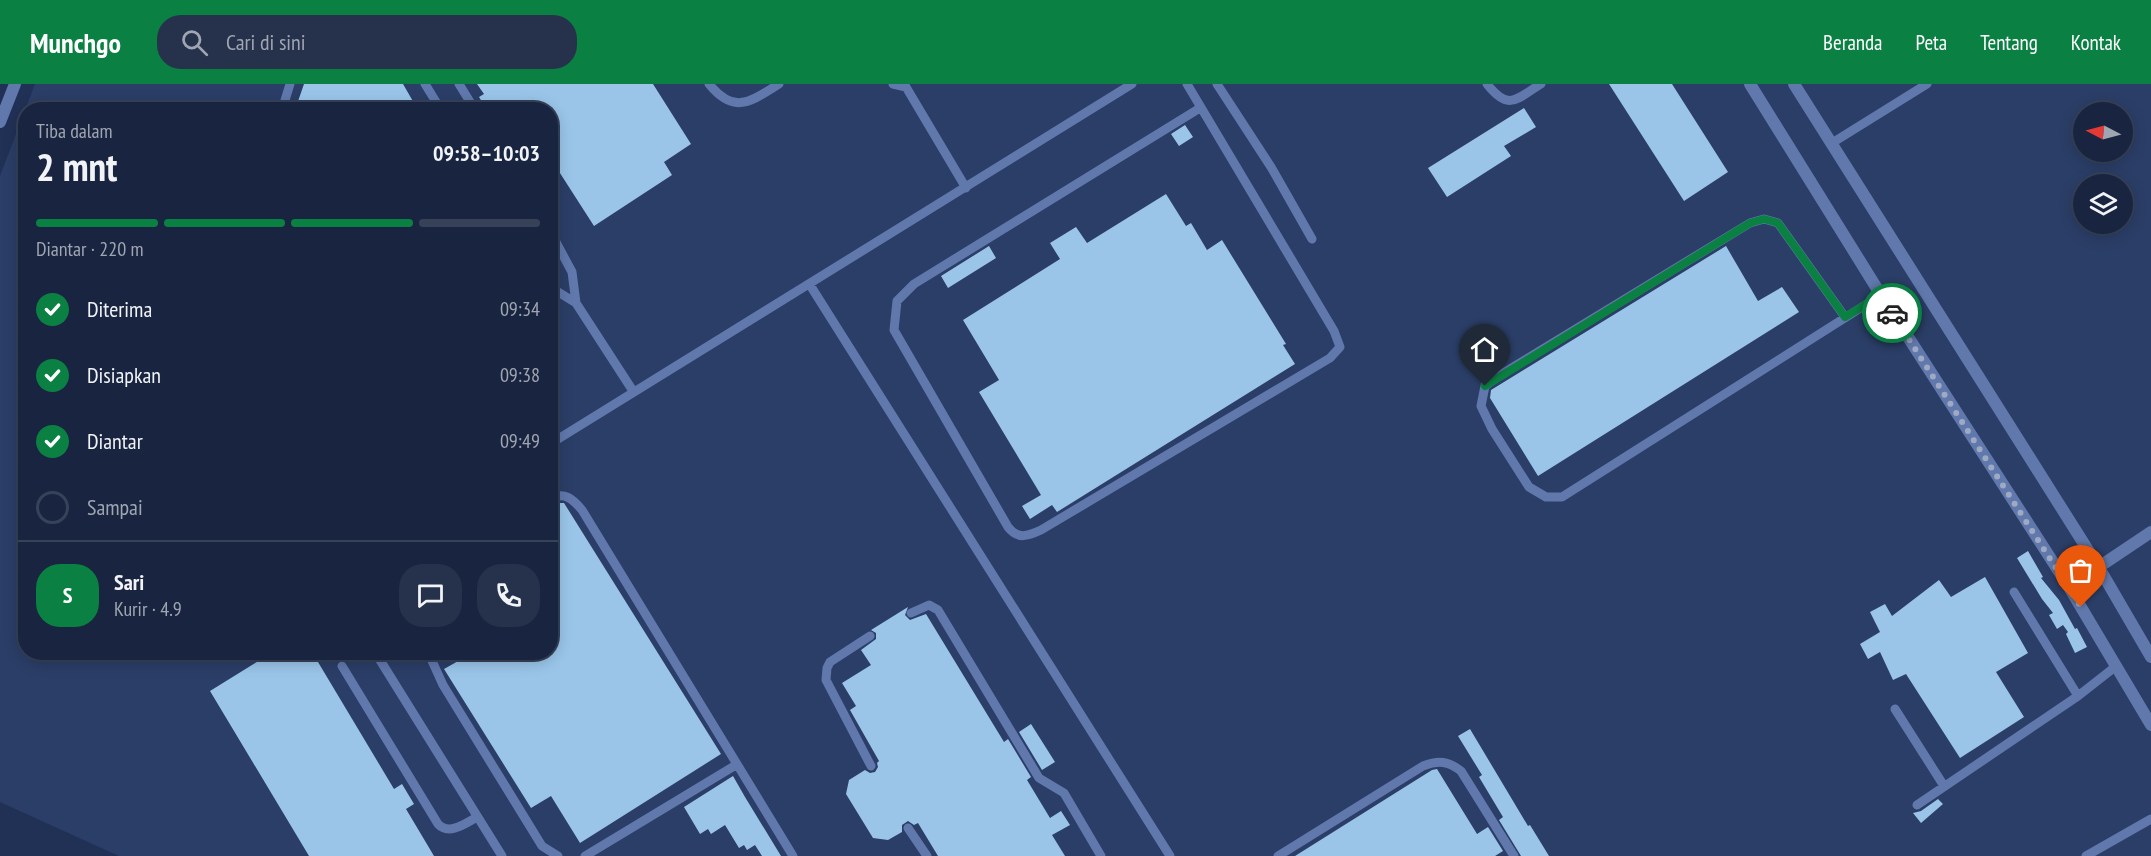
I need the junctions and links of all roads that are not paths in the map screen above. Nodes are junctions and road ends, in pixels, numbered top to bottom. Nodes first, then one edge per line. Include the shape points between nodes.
1 (15, 84) edge
2 (290, 84) edge
3 (425, 84) edge
4 (459, 84) edge
5 (709, 84) edge
6 (779, 84) edge
7 (893, 84) edge
8 (1132, 84) edge
9 (1187, 84) edge
10 (1217, 84) edge
11 (1487, 84) edge
12 (1541, 84) edge
13 (1750, 84) edge
14 (1794, 84) edge
15 (1927, 84) edge
16 (906, 86) edge
17 (284, 102) edge
18 (436, 102) edge
19 (470, 102) edge
20 (1200, 108) junction
21 (0, 122) edge
22 (1832, 143) junction
23 (966, 188) junction
24 (1312, 239) dead end
25 (558, 246) edge
26 (810, 285) junction
27 (558, 291) edge
28 (1881, 295) junction
29 (576, 303) junction
30 (1845, 317) junction
31 (633, 391) junction
32 (558, 439) edge
33 (558, 496) edge
34 (2151, 532) edge
35 (2098, 566) junction
36 (2069, 587) junction
37 (2014, 592) dead end
38 (911, 613) dead end
39 (870, 636) dead end
40 (2151, 657) edge
41 (380, 660) edge
42 (432, 660) edge
43 (342, 666) dead end
44 (2115, 667) junction
45 (2078, 696) junction
46 (1895, 709) dead end
47 (2151, 724) edge
48 (736, 765) junction
49 (872, 766) dead end
50 (1944, 786) junction
51 (1917, 805) dead end
52 (477, 817) junction
53 (2151, 819) edge
54 (909, 828) dead end
55 (502, 856) edge
56 (558, 856) edge
57 (585, 856) edge
58 (793, 856) edge
59 (927, 856) edge
60 (1101, 856) edge
61 (1170, 856) edge
62 (1278, 856) edge
63 (1514, 856) edge
64 (2086, 856) edge

1 - 21 street
2 - 17 lane
3 - 18 lane
4 - 19 lane
5 - 6 lane via 717,94 737,104
7 - 16 lane
8 - 23 lane
9 - 20 lane
10 - 24 lane
11 - 12 lane via 1497,96 1511,102
13 - 28 street
14 - 22 street
15 - 22 lane
16 - 23 lane
20 - 20 lane via 1340,347 1330,358 1041,530 1018,535 1008,527 894,330 897,301 914,284
22 - 35 street
23 - 26 lane
25 - 29 lane via 572,272
26 - 31 lane
26 - 61 lane
27 - 29 lane
28 - 30 lane
28 - 36 street
29 - 31 lane
30 - 30 lane via 1778,223 1764,219 1750,223 1500,375 1485,386 1481,406 1529,487 1546,497 1562,496
31 - 32 lane
33 - 48 lane via 575,501 582,510
34 - 35 street
35 - 36 street
35 - 40 street
36 - 44 street
37 - 45 lane
38 - 60 lane via 929,605 938,610 1039,778 1064,793
39 - 49 lane via 830,662 826,680
41 - 52 lane
42 - 56 lane via 542,846
43 - 52 lane via 442,829 450,830
44 - 45 lane
44 - 47 street
45 - 50 lane
46 - 50 lane
48 - 57 lane
48 - 58 lane
50 - 51 lane
52 - 55 lane
53 - 64 lane
54 - 59 lane
62 - 63 lane via 1423,766 1444,761 1461,771

